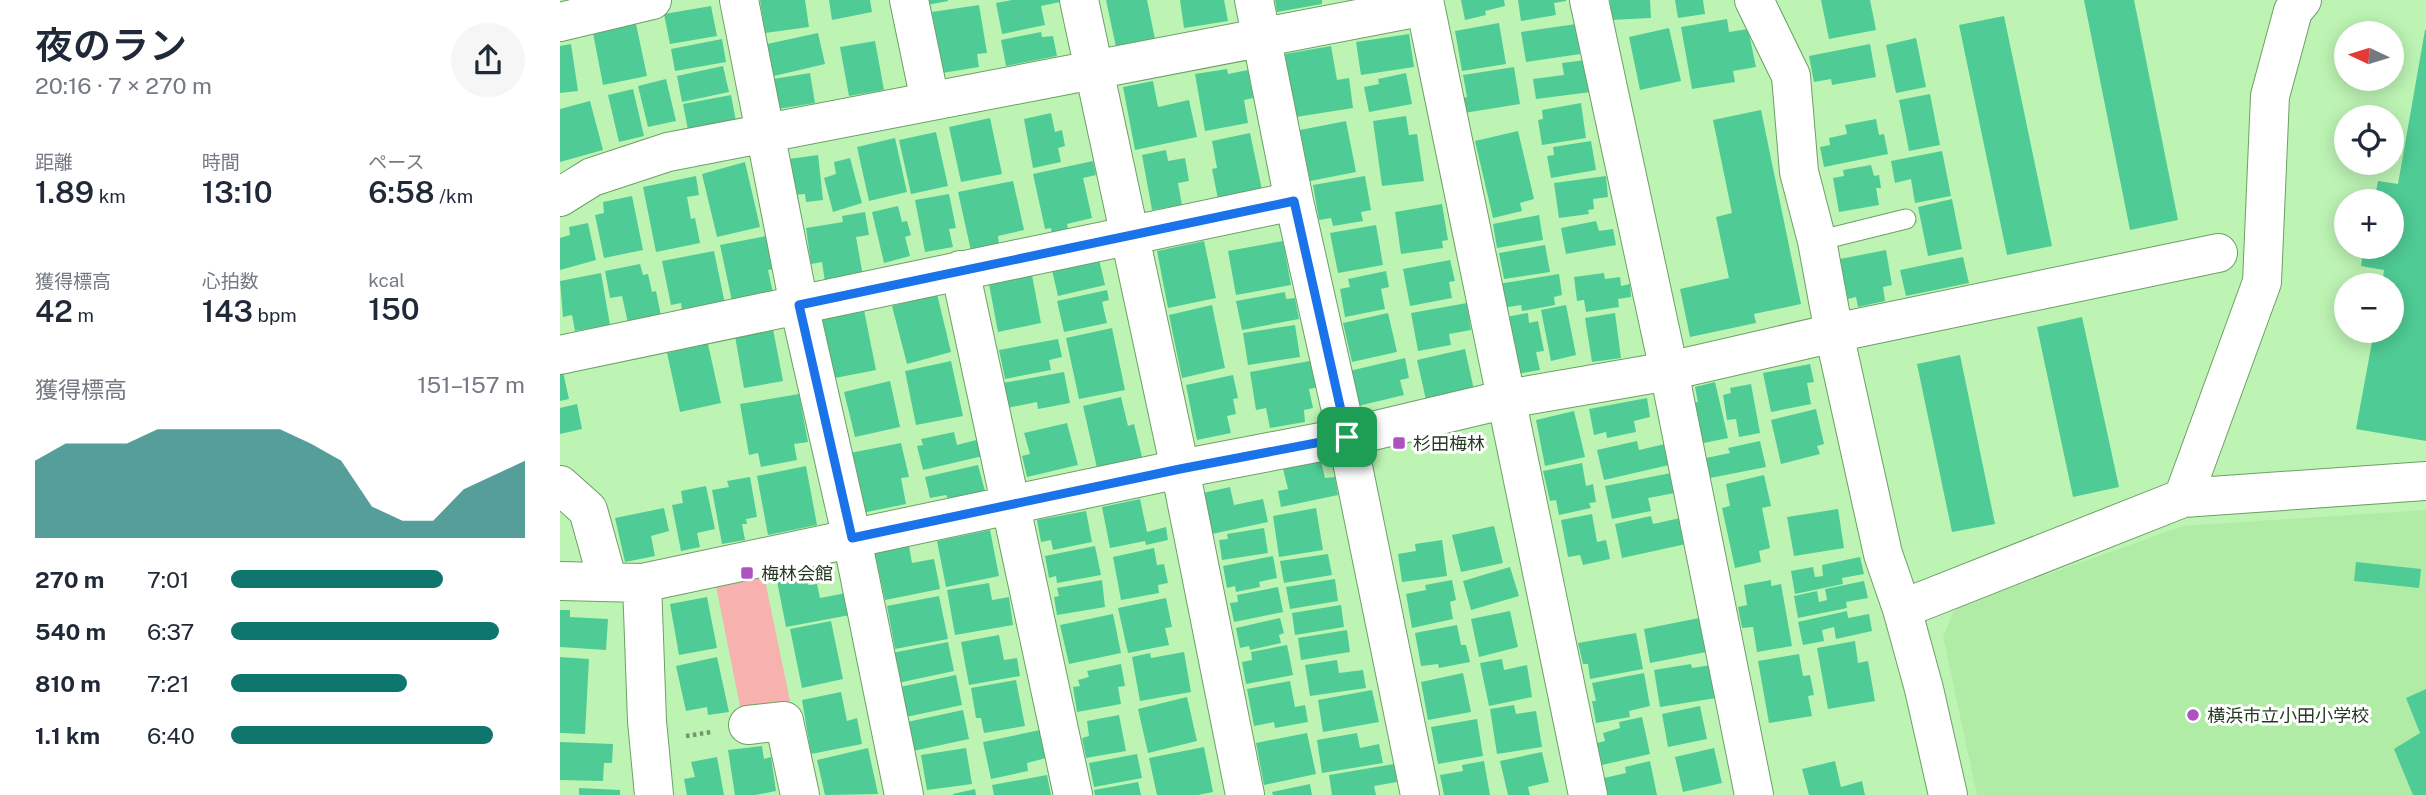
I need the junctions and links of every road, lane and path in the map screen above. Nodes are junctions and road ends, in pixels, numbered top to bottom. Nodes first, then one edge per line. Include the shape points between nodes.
1 (652, 0) edge
2 (739, 0) edge
3 (909, 0) edge
4 (1079, 0) edge
5 (1254, 0) edge
6 (1589, 0) edge
7 (1754, 0) edge
8 (2302, 0) edge
9 (1425, 3) edge
10 (582, 12) edge
11 (1262, 37) junction
12 (1094, 71) junction
13 (930, 102) junction
14 (765, 133) junction
15 (560, 197) edge
16 (1294, 201) junction
17 (1906, 219) dead end
18 (1129, 235) junction
19 (1817, 241) junction
20 (2218, 253) dead end
21 (960, 270) junction
22 (799, 305) junction
23 (1834, 333) junction
24 (560, 355) edge
25 (1669, 370) junction
26 (1507, 399) junction
27 (1347, 437) junction
28 (1180, 469) junction
29 (2426, 481) edge
30 (560, 485) edge
31 (2183, 498) junction
32 (1009, 505) junction
33 (852, 538) junction
34 (560, 581) edge
35 (625, 583) junction
36 (1902, 610) junction
37 (747, 725) dead end
38 (654, 795) edge
39 (800, 795) edge
40 (904, 795) edge
41 (1073, 795) edge
42 (1245, 795) edge
43 (1420, 795) edge
44 (1588, 795) edge
45 (1754, 795) edge
46 (1948, 795) edge

1 - 10 street
2 - 14 street
3 - 13 street
4 - 12 street
5 - 11 street
6 - 25 street
7 - 19 street via 1791,76 1799,172
8 - 31 street via 2293,11 2270,96 2262,282
9 - 11 street
9 - 26 street
11 - 12 street
11 - 16 street
12 - 13 street
12 - 18 street
13 - 14 street
14 - 15 street via 668,152 592,177
14 - 22 street
16 - 18 street
16 - 27 street
17 - 19 lane
18 - 21 street
18 - 28 street
19 - 23 street
20 - 23 street
21 - 22 street
21 - 32 street
22 - 24 street
22 - 33 street
23 - 25 street
23 - 36 street via 1883,554
25 - 26 street
25 - 45 street
26 - 27 street
26 - 44 street
27 - 28 street
27 - 43 street
28 - 32 street
28 - 42 street
29 - 31 street
30 - 35 street via 589,510
31 - 36 street
32 - 33 street
32 - 41 street
33 - 35 street
33 - 40 street
34 - 35 street
35 - 38 street
36 - 46 street
37 - 39 street via 785,721

